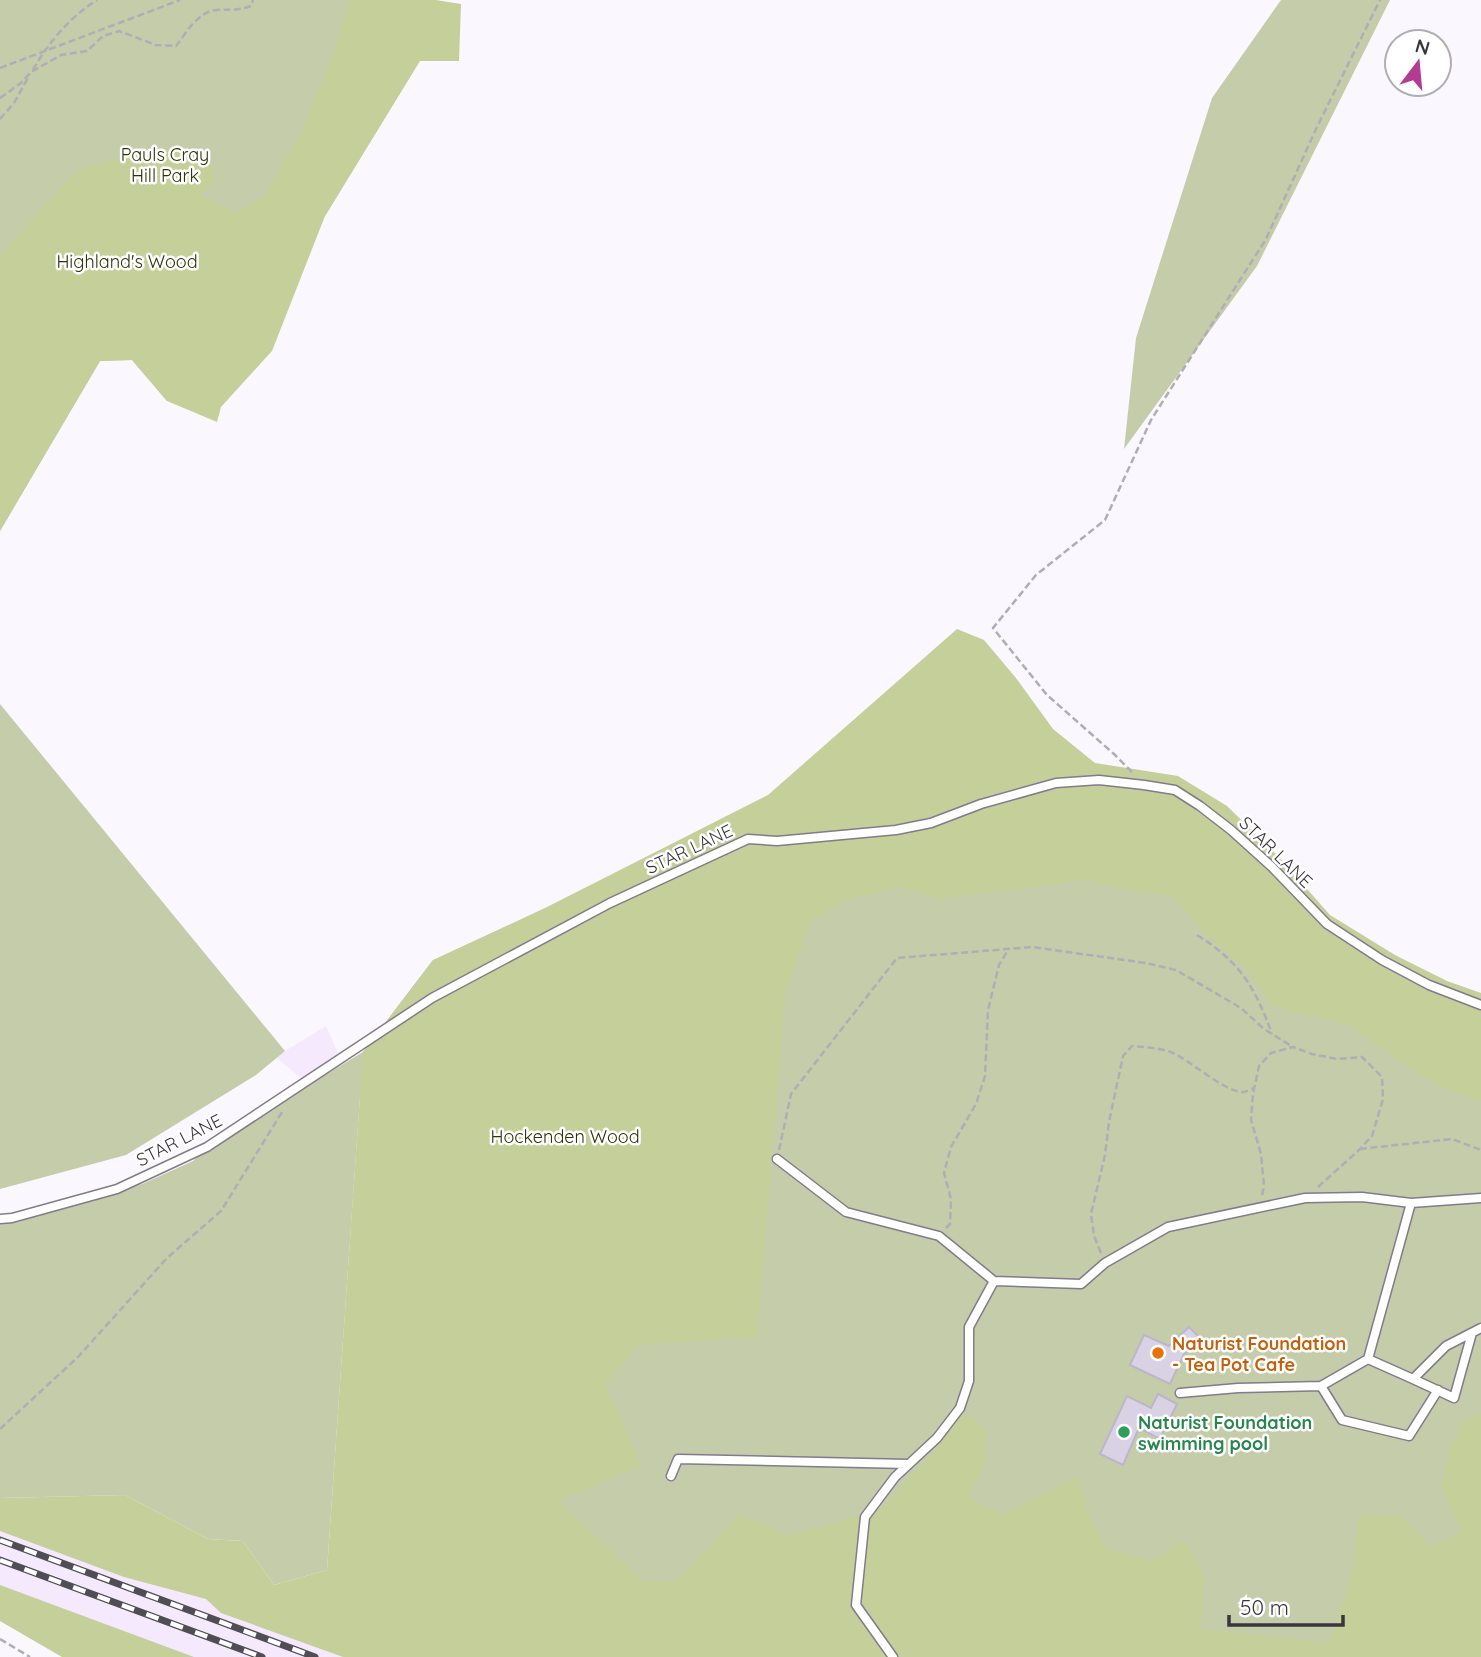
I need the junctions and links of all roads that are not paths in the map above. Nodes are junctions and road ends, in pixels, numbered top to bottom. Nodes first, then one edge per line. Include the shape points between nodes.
1 (1481, 1005) edge
2 (777, 1159) road end
3 (1481, 1198) edge
4 (1411, 1203) junction
5 (0, 1219) edge
6 (994, 1280) junction
7 (1481, 1328) edge
8 (1472, 1333) junction
9 (1368, 1359) junction
10 (1413, 1379) junction
11 (1321, 1386) junction
12 (1438, 1391) junction
13 (1180, 1393) dead end
14 (908, 1464) junction
15 (671, 1476) dead end
16 (893, 1657) edge

1 - 5 lane, STAR LANE via 1429,985 1327,924 1231,830 1175,790 1099,780 1056,783 896,830 777,841 748,839 610,903 432,998 207,1147 117,1189
2 - 6 lane via 846,1212 939,1236
3 - 4 lane
4 - 6 lane via 1362,1197 1305,1198 1168,1227 1105,1263 1081,1284
4 - 9 lane
6 - 14 lane via 969,1327 969,1381 960,1408 937,1438
7 - 8 lane
8 - 10 lane via 1446,1346
8 - 12 lane via 1454,1398
9 - 10 lane
9 - 11 lane
10 - 12 lane
11 - 12 lane via 1342,1420 1409,1436
11 - 13 lane
14 - 15 lane via 678,1459
14 - 16 lane via 865,1517 856,1605

